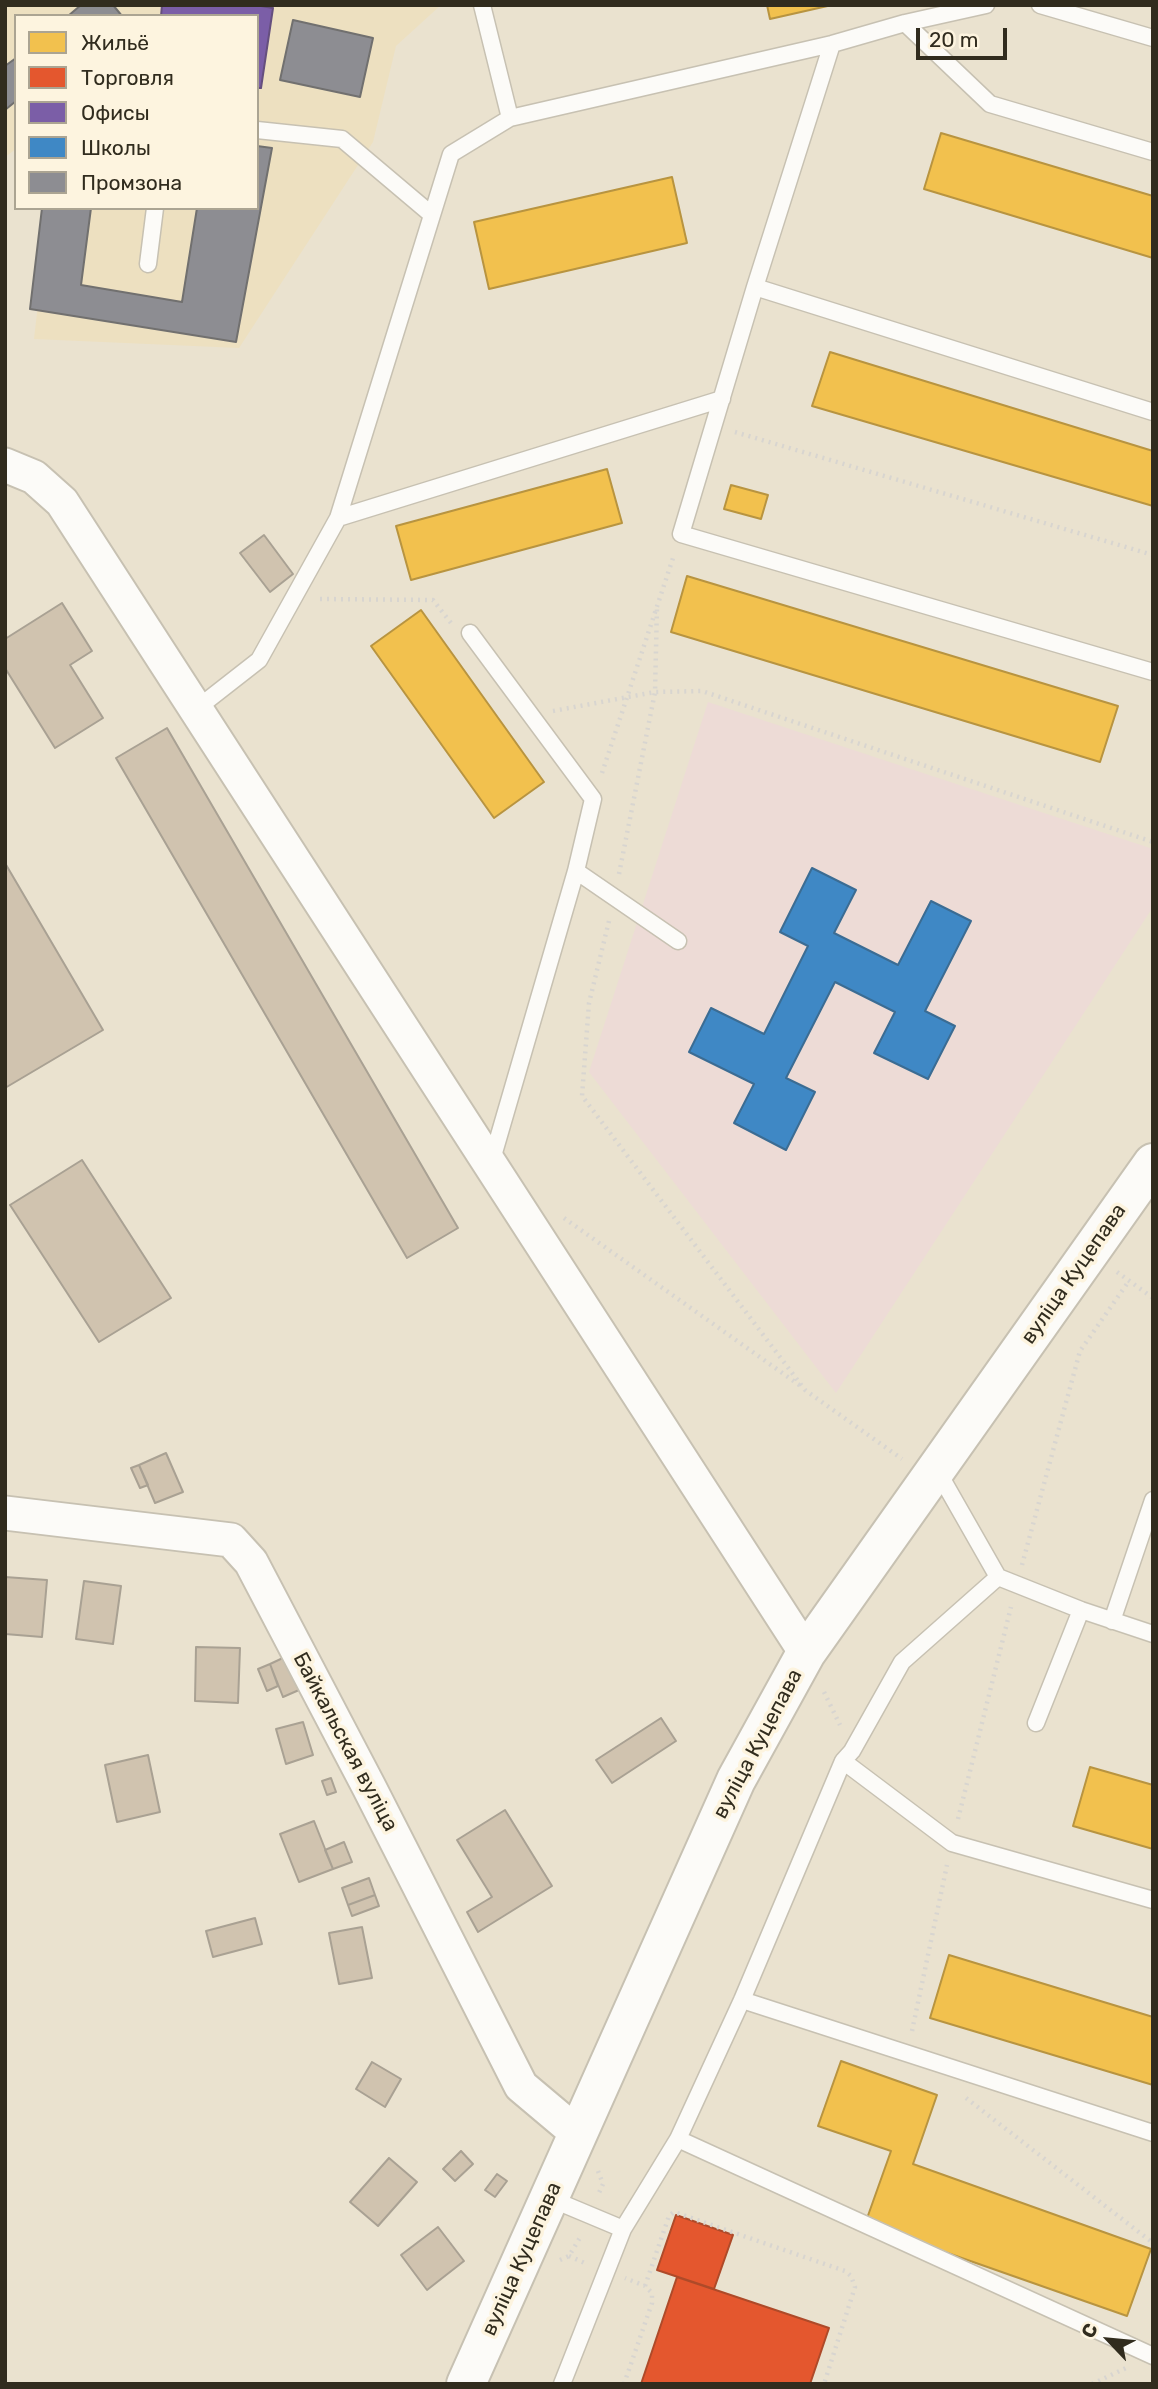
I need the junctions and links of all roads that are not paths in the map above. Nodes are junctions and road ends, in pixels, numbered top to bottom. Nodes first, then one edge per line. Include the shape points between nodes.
1 (482, 5) edge
2 (986, 5) edge
3 (1040, 5) edge
4 (905, 23) junction
5 (1153, 38) edge
6 (832, 44) junction
7 (510, 118) junction
8 (259, 130) edge
9 (1153, 152) edge
10 (155, 210) edge
11 (432, 215) junction
12 (148, 264) dead end
13 (755, 287) junction
14 (722, 398) junction
15 (1153, 412) edge
16 (5, 466) edge
17 (338, 518) junction
18 (470, 633) road end
19 (1153, 672) edge
20 (195, 710) junction
21 (576, 871) junction
22 (678, 941) dead end
23 (1153, 1163) edge
24 (490, 1166) junction
25 (932, 1473) junction
26 (1153, 1500) edge
27 (5, 1513) edge
28 (998, 1577) junction
29 (1081, 1610) junction
30 (1112, 1621) junction
31 (1153, 1634) edge
32 (806, 1653) junction
33 (1036, 1723) dead end
34 (847, 1756) junction
35 (1153, 1900) edge
36 (743, 2000) junction
37 (1153, 2133) edge
38 (578, 2134) junction
39 (678, 2139) junction
40 (549, 2198) junction
41 (623, 2228) junction
42 (1153, 2356) edge
43 (466, 2384) edge
44 (562, 2384) edge

1 - 7 lane
2 - 4 lane
3 - 5 lane
4 - 6 lane
4 - 9 lane via 990,104
6 - 7 lane
6 - 13 lane
7 - 11 lane via 451,154
8 - 11 lane via 342,139
10 - 12 lane
11 - 17 lane
13 - 14 lane
13 - 15 lane
14 - 17 lane
14 - 19 lane via 681,534
16 - 20 street via 34,477 62,502
17 - 20 lane via 259,660
18 - 21 lane via 593,799
20 - 24 street
21 - 22 lane
21 - 24 lane
23 - 25 main road, вуліца Куцепава
24 - 32 street
25 - 28 lane
25 - 32 main road, вуліца Куцепава
26 - 30 lane
27 - 38 street, Байкальская вуліца via 231,1540 251,1562 521,2086
28 - 29 lane
28 - 34 lane via 902,1662
29 - 30 lane
29 - 33 lane
30 - 31 lane
32 - 38 main road, вуліца Куцепава via 736,1780
34 - 35 lane via 952,1843
34 - 36 lane
36 - 37 lane
36 - 39 lane
38 - 40 main road, вуліца Куцепава
39 - 41 lane
39 - 42 lane
40 - 41 lane
40 - 43 main road, вуліца Куцепава
41 - 44 lane

